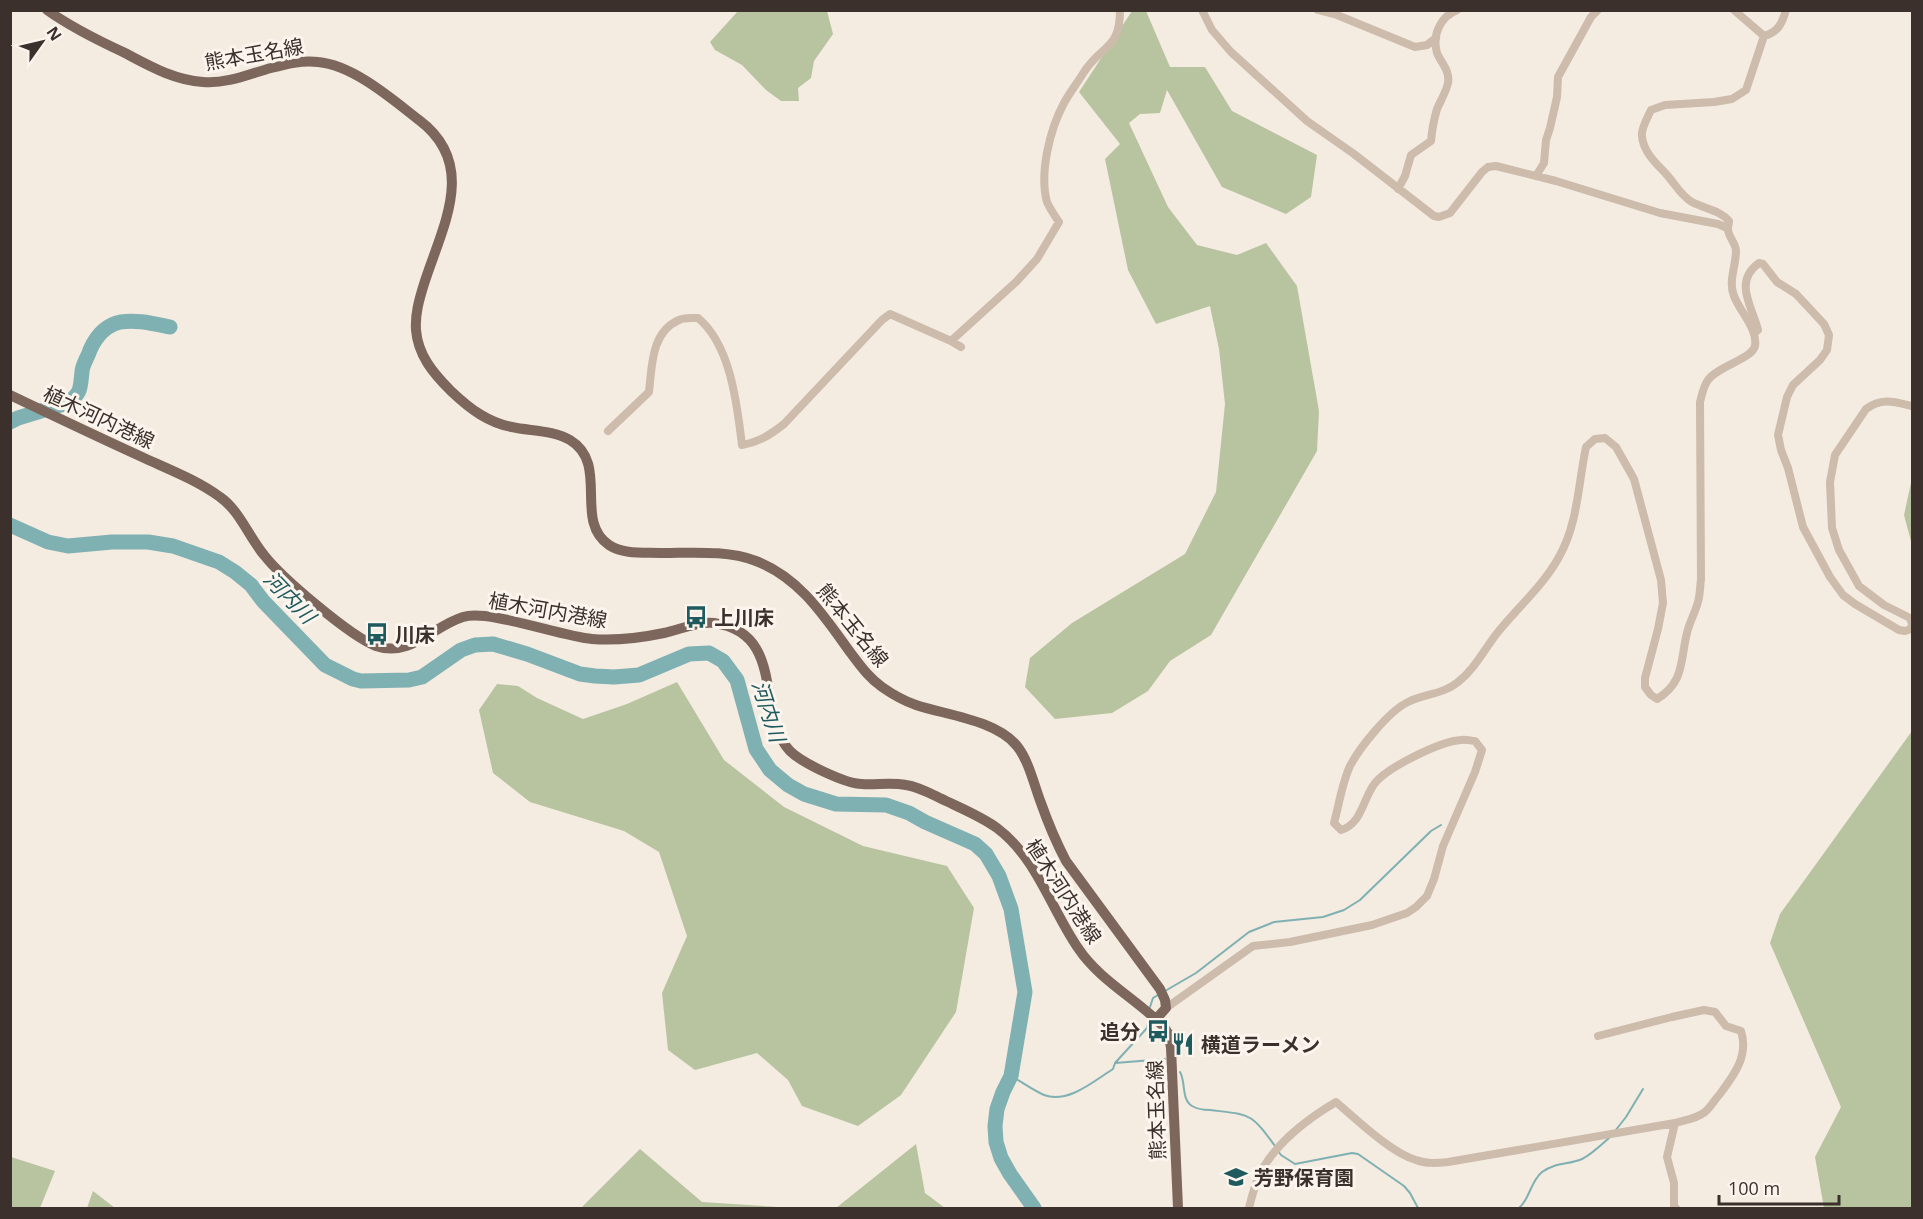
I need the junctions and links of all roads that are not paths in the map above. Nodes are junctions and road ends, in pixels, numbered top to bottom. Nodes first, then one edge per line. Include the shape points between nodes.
1 (47, 10) edge
2 (1120, 10) edge
3 (1202, 10) edge
4 (1318, 10) edge
5 (1598, 10) edge
6 (1734, 10) edge
7 (1786, 10) edge
8 (1452, 11) edge
9 (1764, 36) junction
10 (1436, 38) junction
11 (1536, 176) junction
12 (1398, 189) junction
13 (1727, 228) junction
14 (1754, 333) junction
15 (951, 341) junction
16 (961, 347) dead end
17 (10, 395) edge
18 (1912, 406) edge
19 (608, 431) dead end
20 (1166, 1008) junction
21 (1156, 1019) junction
22 (1598, 1036) dead end
23 (1675, 1123) junction
24 (1178, 1209) edge
25 (1249, 1209) edge
26 (1676, 1209) edge

1 - 20 main road, 熊本玉名線 via 166,74 192,81 226,81 297,62 337,66 424,123 440,140 452,171 453,196 417,308 418,341 423,358 435,375 484,418 511,428 562,437 580,448 590,467 594,526 601,539 615,549 736,555 775,569 808,596 866,674 879,685 902,700 992,727 1007,737 1024,759 1066,861 1160,990
2 - 15 street via 1115,39 1092,62 1067,98 1051,138 1044,184 1047,202 1059,222 1037,259
3 - 12 street via 1212,30 1249,69 1307,121
4 - 10 street via 1415,47
5 - 11 street via 1558,77 1544,163
6 - 9 street
7 - 9 street via 1779,28
8 - 10 street via 1441,22
9 - 13 street via 1746,90 1732,99 1665,105 1651,110 1641,134 1658,167 1673,184 1689,200 1723,214 1730,221
10 - 12 street via 1437,53 1448,72 1448,86 1434,119 1431,141 1411,155
11 - 12 street via 1488,167 1450,213 1439,217
11 - 13 street via 1660,213
13 - 14 street via 1736,249 1731,287
14 - 18 street via 1758,330 1745,281 1759,263 1777,282 1796,294 1824,324 1829,335 1827,350 1820,360 1793,385 1778,435 1803,527 1844,595 1905,632 1911,629 1910,618 1884,605 1852,576 1832,528 1830,482 1835,455 1866,409 1882,400
14 - 20 street via 1753,351 1720,368 1703,389 1701,579 1681,668 1667,693 1657,699 1645,687 1663,603 1661,580 1635,479 1616,447 1605,438 1595,439 1586,447 1572,526 1559,557 1531,597 1459,682 1405,703 1389,715 1349,768 1334,823 1341,830 1357,820 1373,785 1402,763 1462,740 1475,741 1482,750 1426,896 1407,913 1372,925 1290,942 1253,945
15 - 16 street
15 - 19 street via 890,314 784,424 769,436 742,445 723,353 698,318 680,319 658,337 649,392
17 - 21 main road, 植木河内港線 via 224,498 276,569 329,614 372,644 386,649 406,647 472,615 593,639 640,638 708,622 736,631 762,658 776,724 788,750 816,768 854,783 904,784 924,790 998,829 1028,860 1079,950 1094,968
20 - 21 main road
21 - 24 main road, 熊本玉名線 via 1169,1035 1172,1048
22 - 23 street via 1704,1011 1715,1012 1726,1026 1741,1031 1744,1052 1731,1079 1706,1111
23 - 25 street via 1434,1164 1414,1160 1386,1144 1336,1102 1318,1113 1272,1156 1261,1170
23 - 26 street via 1667,1157

